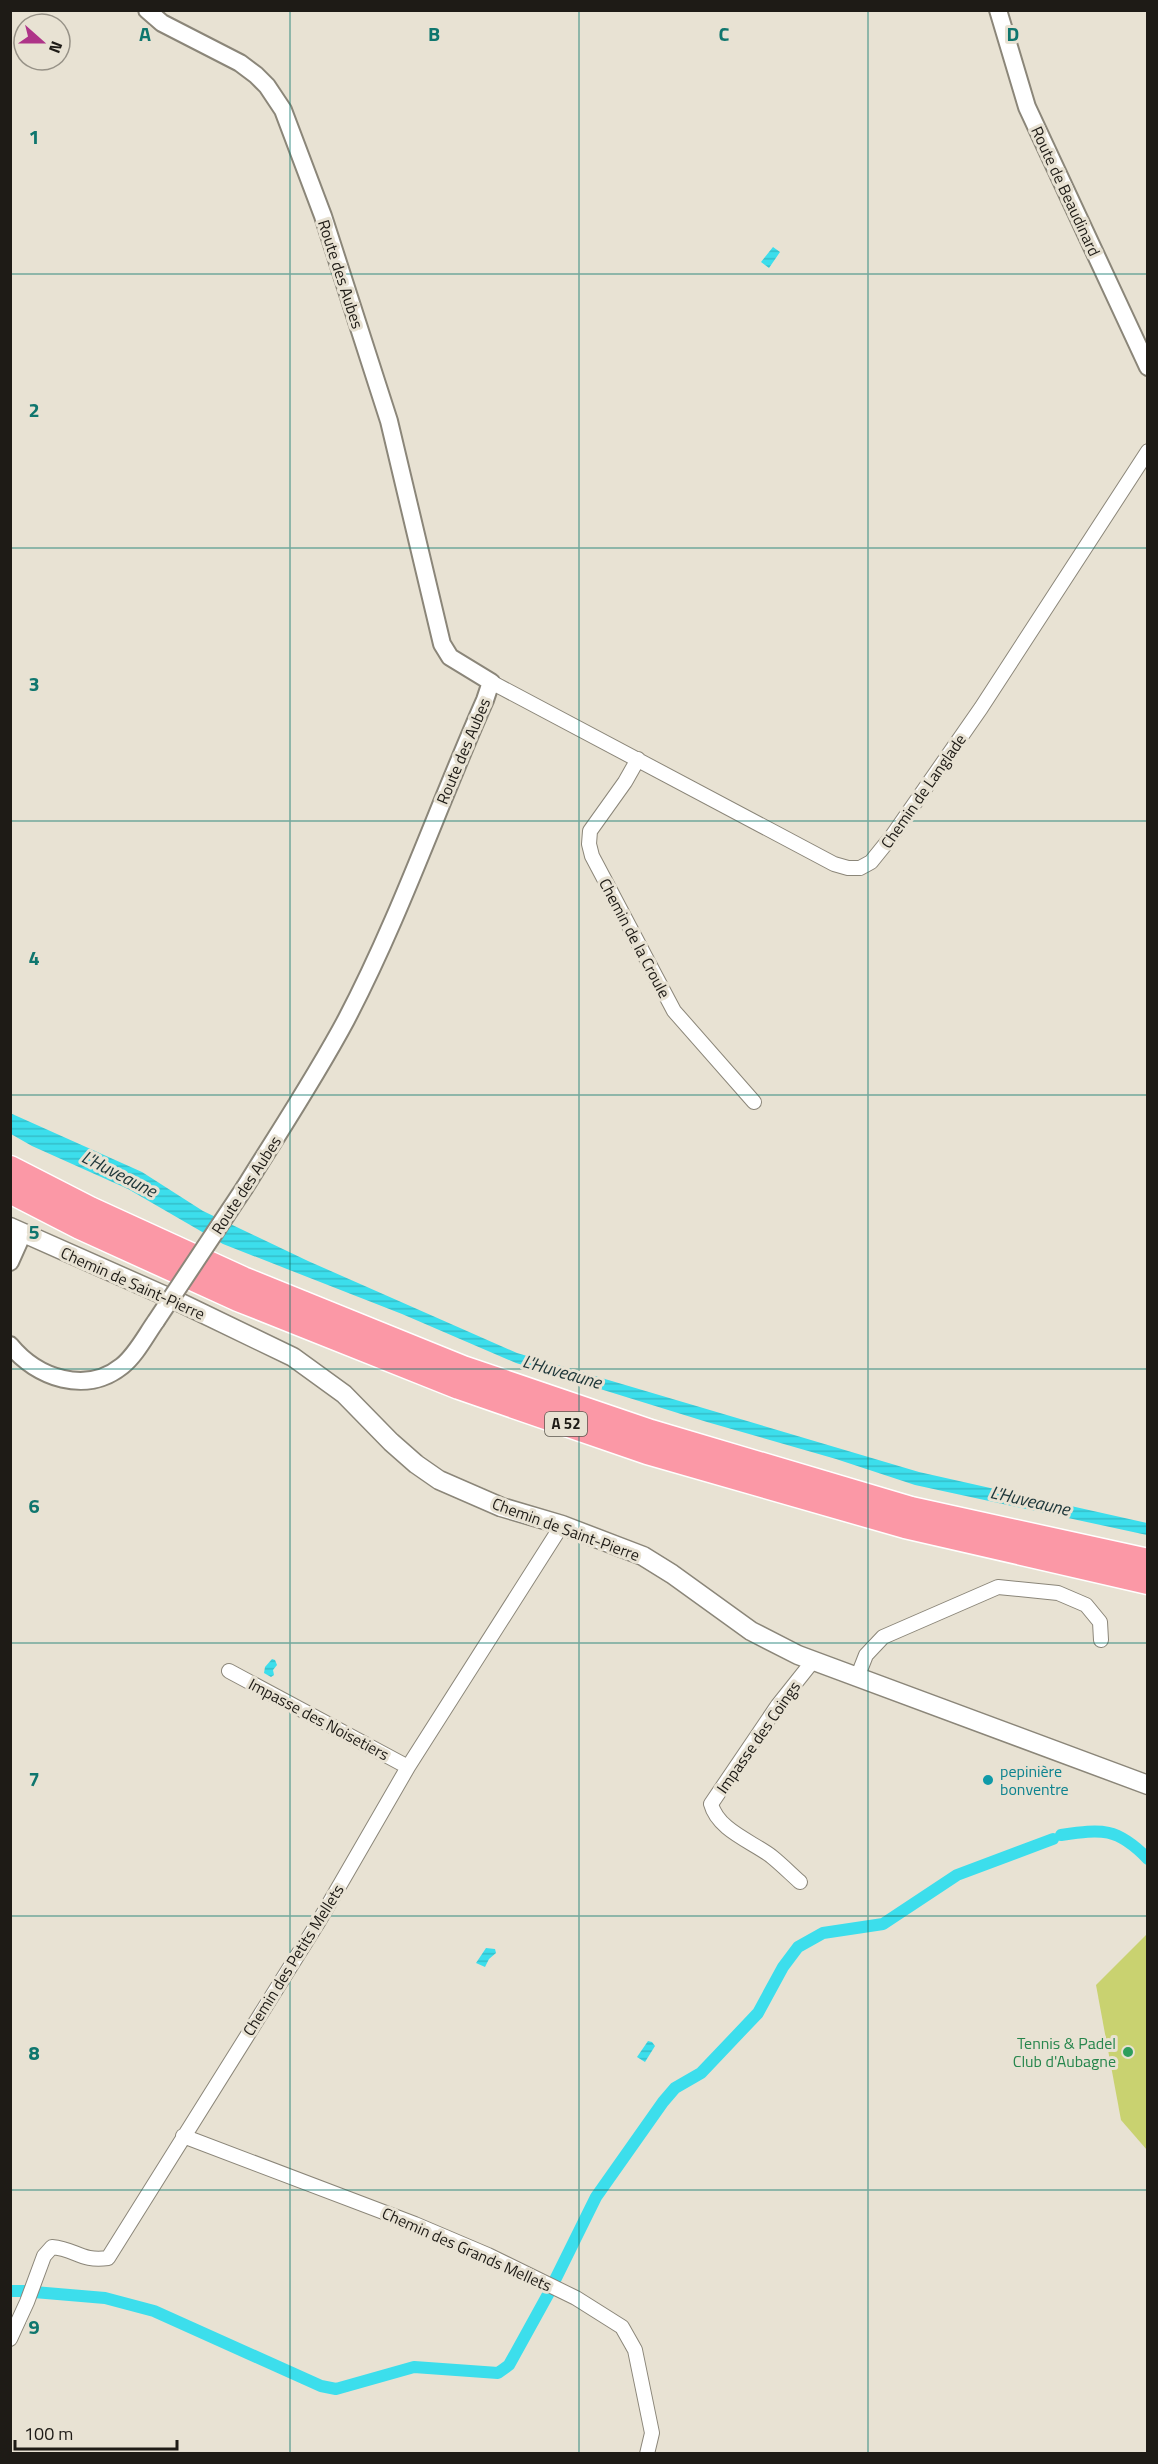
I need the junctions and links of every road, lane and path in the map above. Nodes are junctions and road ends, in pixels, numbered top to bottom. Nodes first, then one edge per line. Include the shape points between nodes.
1 (147, 10) edge
2 (998, 10) edge
3 (1148, 367) edge
4 (1148, 452) edge
5 (491, 682) junction
6 (638, 759) junction
7 (754, 1102) dead end
8 (10, 1168) edge
9 (10, 1191) edge
10 (17, 1230) edge
11 (10, 1262) edge
12 (10, 1346) edge
13 (562, 1525) junction
14 (1148, 1561) edge
15 (1148, 1582) edge
16 (1101, 1640) dead end
17 (813, 1661) junction
18 (229, 1671) dead end
19 (857, 1678) junction
20 (408, 1767) junction
21 (1148, 1785) edge
22 (800, 1882) dead end
23 (183, 2136) junction
24 (10, 2339) edge
25 (647, 2454) edge

1 - 5 street, Route des Aubes via 162,23 240,63 272,92 283,110 323,216 389,422 442,644 450,657
2 - 3 street, Route de Beaudinard via 1027,107
4 - 6 street, Chemin de Langlade via 981,708 871,862 860,868 834,864
5 - 6 street, Chemin de Langlade
5 - 12 street, Route des Aubes, bridge via 352,1008 321,1066 156,1321 122,1366 92,1380 59,1379 28,1363
6 - 7 street, Chemin de la Croule via 590,831 588,844 592,856 674,1011
8 - 14 highway, A 52 via 243,1279 463,1368 651,1432 911,1509
9 - 15 highway, A 52 via 238,1299 459,1387 636,1448 904,1527
10 - 11 street
10 - 13 main road, Chemin de Saint-Pierre via 294,1357 344,1394 391,1442 439,1480 501,1507
13 - 17 main road, Chemin de Saint-Pierre via 643,1556 751,1630
13 - 20 street, Chemin des Petits Mellets
16 - 19 street via 1100,1623 1086,1605 1058,1593 998,1587 883,1637 866,1654
17 - 19 main road, Chemin de Saint-Pierre
17 - 22 street, Impasse des Coings via 711,1804 714,1815
18 - 20 street, Impasse des Noisetiers
19 - 21 main road, Chemin de Saint-Pierre
20 - 23 street, Chemin des Petits Mellets via 320,1921
23 - 24 street, Chemin des Petits Mellets via 108,2258 92,2260 62,2247 51,2247
23 - 25 street, Chemin des Grands Mellets via 488,2255 576,2298 622,2327 634,2350 652,2433

